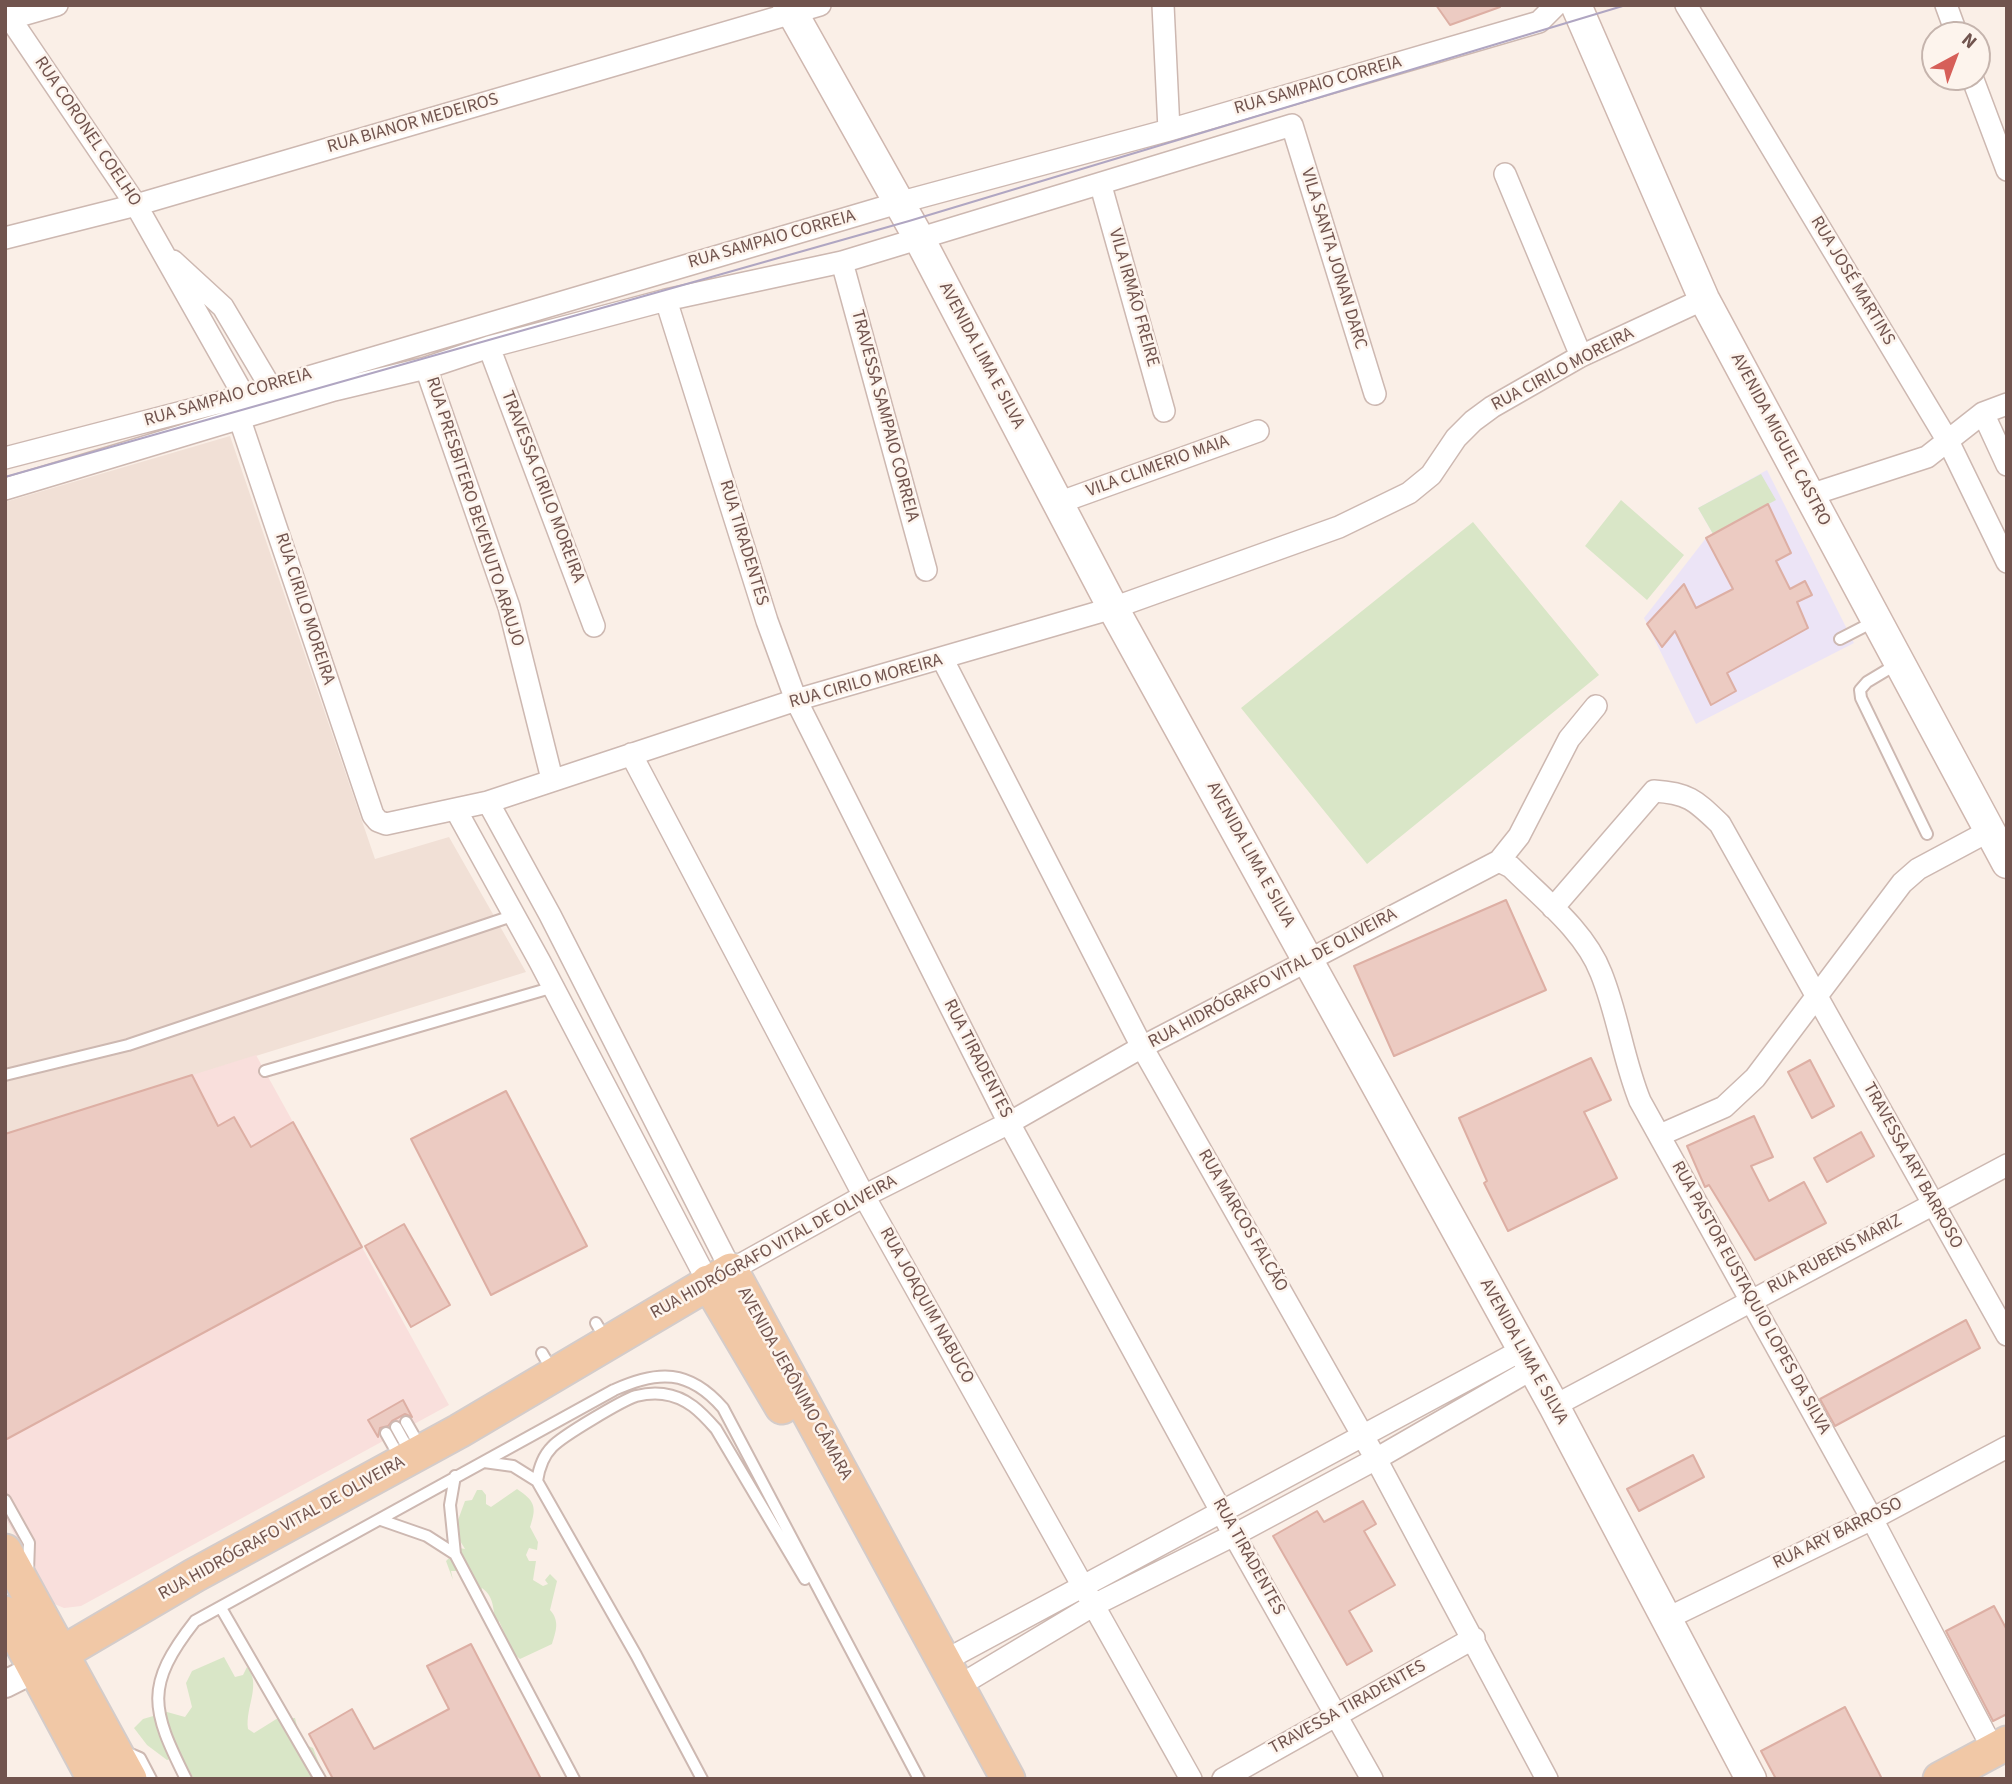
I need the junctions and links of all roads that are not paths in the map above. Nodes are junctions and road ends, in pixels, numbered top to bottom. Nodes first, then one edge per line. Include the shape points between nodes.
1 (57, 5) edge
2 (1556, 5) edge
3 (1686, 5) edge
4 (1163, 6) edge
5 (1577, 6) edge
6 (800, 8) edge
7 (1542, 13) edge
8 (7, 17) edge
9 (1977, 91) edge
10 (1292, 125) joint
11 (1169, 130) junction
12 (2007, 170) edge
13 (1505, 174) dead end
14 (1101, 186) junction
15 (898, 203) junction
16 (136, 205) junction
17 (5, 238) edge
18 (920, 240) junction
19 (164, 254) junction
20 (842, 262) junction
21 (1704, 299) junction
22 (666, 300) junction
23 (489, 347) junction
24 (1581, 356) junction
25 (426, 368) junction
26 (271, 388) junction
27 (1375, 394) dead end
28 (244, 396) junction
29 (2007, 404) edge
30 (1164, 411) dead end
31 (1983, 413) junction
32 (240, 420) junction
33 (1258, 431) dead end
34 (1949, 443) junction
35 (5, 458) edge
36 (2007, 464) edge
37 (5, 489) edge
38 (1810, 495) junction
39 (1058, 503) junction
40 (2007, 562) edge
41 (926, 570) dead end
42 (1113, 608) junction
43 (1877, 620) junction
44 (594, 626) dead end
45 (1840, 639) dead end
46 (943, 660) junction
47 (1900, 663) junction
48 (796, 701) junction
49 (1596, 706) dead end
50 (631, 754) junction
51 (552, 779) junction
52 (488, 802) junction
53 (456, 810) junction
54 (1989, 831) junction
55 (1927, 834) dead end
56 (1499, 861) junction
57 (2007, 863) edge
58 (1553, 908) junction
59 (514, 915) junction
60 (1308, 962) junction
61 (554, 987) junction
62 (1818, 997) junction
63 (1142, 1047) junction
64 (265, 1071) dead end
65 (5, 1075) edge
66 (1009, 1123) junction
67 (1660, 1135) junction
68 (2007, 1165) edge
69 (864, 1196) junction
70 (1932, 1203) junction
71 (720, 1276) junction
72 (1752, 1300) junction
73 (2007, 1335) edge
74 (1527, 1359) junction
75 (1554, 1406) junction
76 (1362, 1434) junction
77 (2007, 1447) edge
78 (412, 1456) junction
79 (1376, 1459) junction
80 (484, 1462) junction
81 (455, 1476) junction
82 (537, 1480) junction
83 (5, 1500) edge
84 (1221, 1511) junction
85 (1872, 1519) junction
86 (381, 1520) junction
87 (1234, 1535) junction
88 (5, 1551) edge
89 (455, 1553) junction
90 (591, 1573) junction
91 (580, 1579) dead end
92 (1088, 1596) junction
93 (16, 1603) edge
94 (220, 1608) junction
95 (1668, 1618) junction
96 (1474, 1638) junction
97 (48, 1661) junction
98 (951, 1674) junction
99 (5, 1684) edge
100 (1337, 1714) junction
101 (886, 1717) junction
102 (2000, 1747) edge
103 (94, 1767) edge
104 (130, 1779) edge
105 (151, 1779) edge
106 (186, 1779) edge
107 (320, 1779) edge
108 (574, 1779) edge
109 (702, 1779) edge
110 (919, 1779) edge
111 (984, 1779) edge
112 (1008, 1779) edge
113 (1191, 1779) edge
114 (1223, 1779) edge
115 (1373, 1779) edge
116 (1547, 1779) edge
117 (1751, 1779) edge
118 (1940, 1779) edge

1 - 8 street
2 - 7 street, RUA SAMPAIO CORREIA
3 - 34 street, RUA JOSÉ MARTINS
4 - 11 street
5 - 21 main road, AVENIDA MIGUEL CASTRO
6 - 15 main road, AVENIDA LIMA E SILVA
6 - 16 street, RUA BIANOR MEDEIROS
7 - 11 street, RUA SAMPAIO CORREIA
8 - 16 street, RUA CORONEL COELHO
9 - 12 street
10 - 14 street, RUA SAMPAIO CORREIA
10 - 27 street, VILA SANTA JONAN DARC
11 - 15 street, RUA SAMPAIO CORREIA
13 - 24 street
14 - 18 street, RUA SAMPAIO CORREIA
14 - 30 street, VILA IRMÃO FREIRE
15 - 18 main road, AVENIDA LIMA E SILVA
15 - 26 street, RUA SAMPAIO CORREIA
16 - 17 street, RUA BIANOR MEDEIROS
16 - 19 street, RUA CORONEL COELHO
18 - 20 street, RUA SAMPAIO CORREIA
18 - 39 main road, AVENIDA LIMA E SILVA
19 - 26 street, RUA CORONEL COELHO via 223,307
19 - 28 street, RUA CORONEL COELHO
20 - 22 street, RUA SAMPAIO CORREIA
20 - 41 street, TRAVESSA SAMPAIO CORREIA
21 - 24 street, RUA CIRILO MOREIRA
21 - 38 main road, AVENIDA MIGUEL CASTRO
22 - 23 street, RUA SAMPAIO CORREIA
22 - 48 street, RUA TIRADENTES
23 - 25 street, RUA SAMPAIO CORREIA
23 - 44 street, TRAVESSA CIRILO MOREIRA
24 - 42 street, RUA CIRILO MOREIRA via 1473,421 1432,475 1409,493 1339,527
25 - 32 street, RUA SAMPAIO CORREIA via 334,390
25 - 51 street, RUA PRESBITERO BEVENUTO ARAUJO via 509,607
26 - 28 street, RUA SAMPAIO CORREIA
28 - 35 street, RUA SAMPAIO CORREIA
29 - 31 street
31 - 34 street
31 - 36 street
32 - 37 street, RUA SAMPAIO CORREIA
32 - 53 street, RUA CIRILO MOREIRA via 373,815 386,824
33 - 39 street, VILA CLIMERIO MAIA
34 - 38 street via 1927,457
34 - 40 street, RUA JOSÉ MARTINS
38 - 43 main road, AVENIDA MIGUEL CASTRO
39 - 42 main road, AVENIDA LIMA E SILVA
42 - 46 street, RUA CIRILO MOREIRA
42 - 60 main road, AVENIDA LIMA E SILVA
43 - 45 lane
43 - 47 main road, AVENIDA MIGUEL CASTRO
46 - 48 street, RUA CIRILO MOREIRA
46 - 63 street, RUA MARCOS FALCÃO
47 - 54 main road, AVENIDA MIGUEL CASTRO
47 - 55 lane via 1867,682 1860,690 1861,698
48 - 50 street, RUA CIRILO MOREIRA
48 - 66 street, RUA TIRADENTES
49 - 56 street via 1569,739 1519,836
50 - 51 street, RUA CIRILO MOREIRA
50 - 69 street, RUA JOAQUIM NABUCO
51 - 52 street, RUA CIRILO MOREIRA
52 - 53 street, RUA CIRILO MOREIRA
52 - 71 street, AVENIDA JERÔNIMO CÂMARA via 550,915
53 - 59 street, AVENIDA JERÔNIMO CÂMARA
54 - 57 main road, AVENIDA MIGUEL CASTRO
54 - 62 street via 1918,869 1902,883
56 - 58 street, RUA PASTOR EUSTAQUIO LOPES DA SILVA
56 - 60 street, RUA HIDRÓGRAFO VITAL DE OLIVEIRA
58 - 62 street, TRAVESSA ARY BARROSO via 1654,791 1677,792 1695,799 1720,824
58 - 67 street, RUA PASTOR EUSTAQUIO LOPES DA SILVA via 1601,971 1626,1068
59 - 61 street, AVENIDA JERÔNIMO CÂMARA
59 - 65 lane via 128,1045
60 - 63 street, RUA HIDRÓGRAFO VITAL DE OLIVEIRA
60 - 74 main road, AVENIDA LIMA E SILVA
61 - 64 lane via 407,1035
61 - 71 street, AVENIDA JERÔNIMO CÂMARA
62 - 67 street via 1742,1092 1724,1107
62 - 70 street, TRAVESSA ARY BARROSO
63 - 66 street, RUA HIDRÓGRAFO VITAL DE OLIVEIRA
63 - 76 street, RUA MARCOS FALCÃO
66 - 69 street, RUA HIDRÓGRAFO VITAL DE OLIVEIRA
66 - 84 street, RUA TIRADENTES
67 - 72 street, RUA PASTOR EUSTAQUIO LOPES DA SILVA
68 - 70 street, RUA RUBENS MARIZ
69 - 71 street, RUA HIDRÓGRAFO VITAL DE OLIVEIRA
69 - 92 street, RUA JOAQUIM NABUCO
70 - 72 street, RUA RUBENS MARIZ
70 - 73 street, TRAVESSA ARY BARROSO
71 - 78 main road, RUA HIDRÓGRAFO VITAL DE OLIVEIRA via 602,1332
71 - 98 main road, AVENIDA JERÔNIMO CÂMARA
71 - 111 main road, AVENIDA JERÔNIMO CÂMARA
72 - 75 street, RUA RUBENS MARIZ
72 - 85 street, RUA PASTOR EUSTAQUIO LOPES DA SILVA
74 - 75 main road, AVENIDA LIMA E SILVA
74 - 76 street
74 - 79 street
75 - 95 main road, AVENIDA LIMA E SILVA
76 - 79 street, RUA MARCOS FALCÃO
76 - 84 street
77 - 85 street, RUA ARY BARROSO
78 - 78 lane via 396,1427
78 - 97 main road, RUA HIDRÓGRAFO VITAL DE OLIVEIRA
79 - 87 street
79 - 96 street, RUA MARCOS FALCÃO
80 - 81 lane
80 - 82 lane via 513,1466
80 - 101 lane via 642,1377 668,1376 702,1387 723,1408
81 - 86 lane
81 - 89 lane via 450,1505
82 - 90 lane
82 - 101 lane via 539,1467 553,1446 635,1396 661,1394 698,1409 716,1429
83 - 93 lane via 29,1543
84 - 87 street, RUA TIRADENTES
84 - 92 street
85 - 95 street, RUA ARY BARROSO
85 - 102 street, RUA PASTOR EUSTAQUIO LOPES DA SILVA
86 - 89 lane via 427,1536
86 - 94 lane
87 - 92 street
87 - 100 street, RUA TIRADENTES
88 - 93 main road
89 - 108 lane
90 - 91 lane
90 - 109 lane
92 - 98 street
92 - 98 street
92 - 113 street, RUA JOAQUIM NABUCO
93 - 97 main road
94 - 106 lane via 195,1621 160,1675 156,1692 165,1737
94 - 107 lane
95 - 117 main road, AVENIDA LIMA E SILVA
96 - 100 street, TRAVESSA TIRADENTES
96 - 116 street, RUA MARCOS FALCÃO
97 - 99 street
97 - 103 main road
98 - 112 main road, AVENIDA JERÔNIMO CÂMARA
100 - 114 street, TRAVESSA TIRADENTES
100 - 115 street, RUA TIRADENTES
101 - 110 lane
102 - 118 main road
103 - 104 main road
103 - 105 lane via 140,1758

